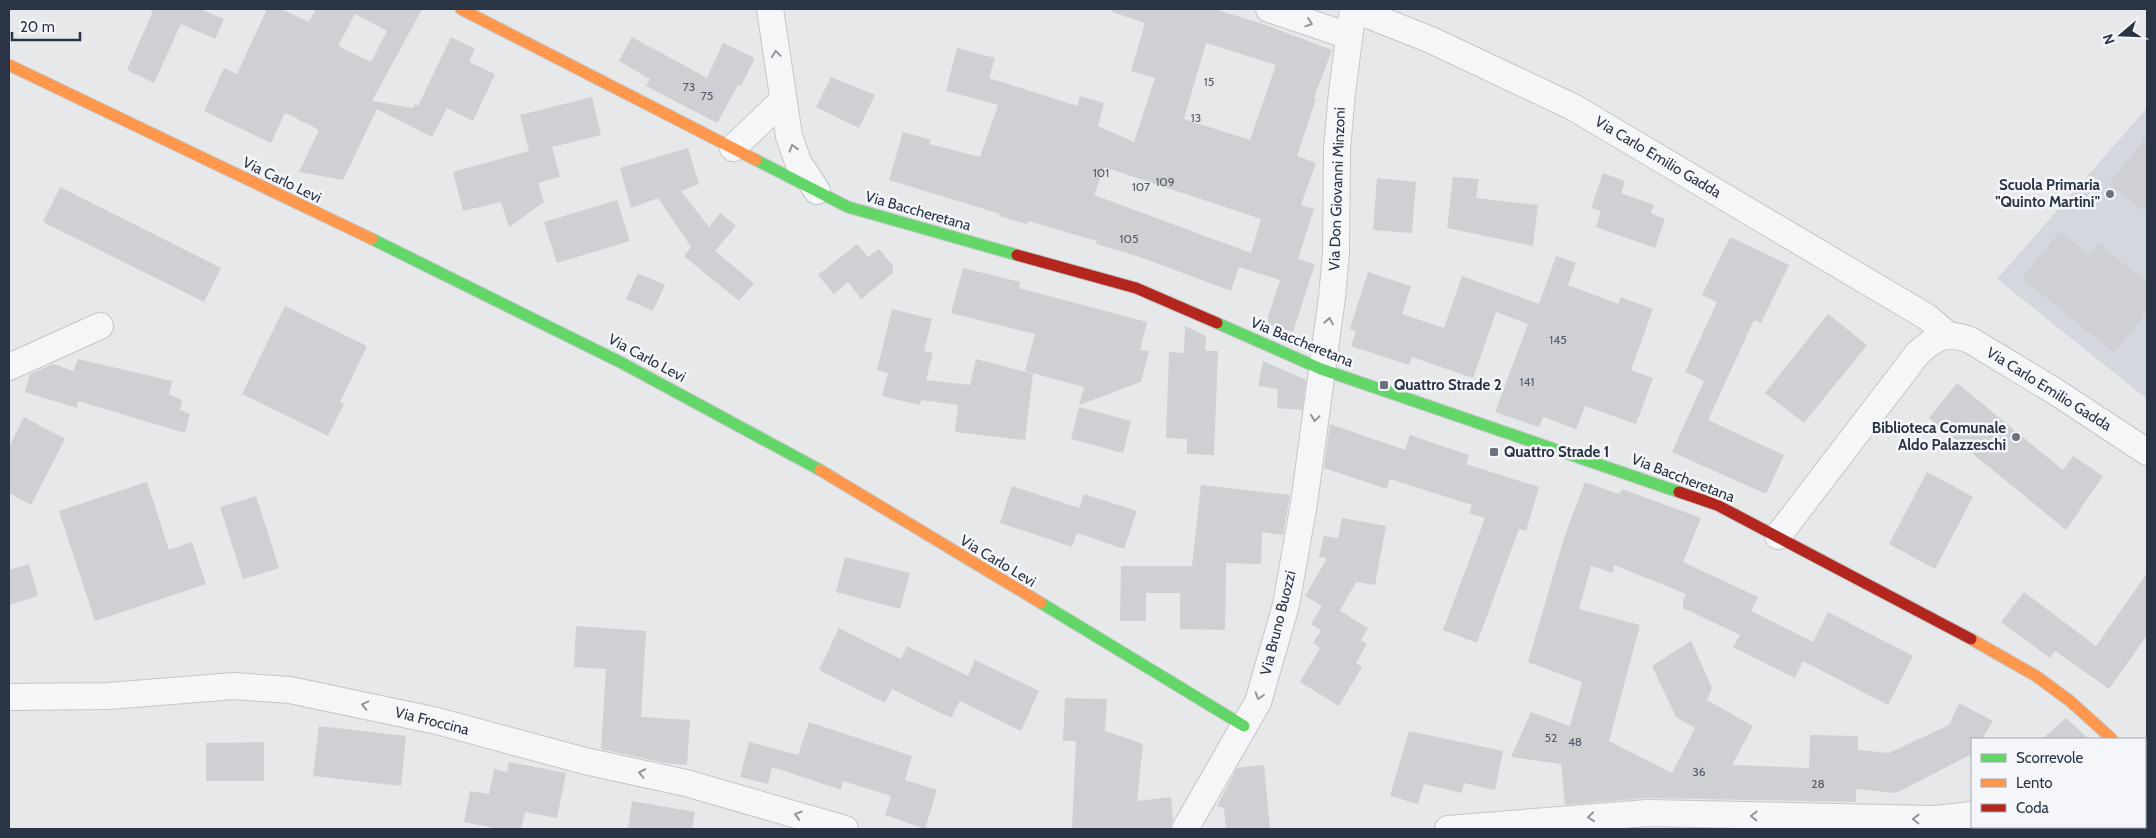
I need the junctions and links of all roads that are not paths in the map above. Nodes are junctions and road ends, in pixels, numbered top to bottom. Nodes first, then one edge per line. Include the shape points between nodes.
1 (461, 9) edge
2 (770, 9) edge
3 (1269, 9) edge
4 (1353, 9) edge
5 (1349, 36) junction
6 (9, 65) edge
7 (783, 100) junction
8 (733, 148) junction
9 (817, 191) junction
10 (100, 326) dead end
11 (1939, 339) junction
12 (9, 367) edge
13 (1321, 369) junction
14 (2147, 452) edge
15 (1778, 536) junction
16 (9, 697) edge
17 (1244, 726) junction
18 (2111, 738) edge
19 (1967, 820) edge
20 (845, 829) edge
21 (1186, 829) edge
22 (1448, 829) edge

1 - 8 street, Via Baccheretana
7 -> 2 street
3 -> 5 street
4 - 5 street, Via Don Giovanni Minzoni
4 - 11 street, Via Carlo Emilio Gadda via 1432,40 1573,107 1927,317
13 -> 5 street, Via Don Giovanni Minzoni via 1336,253 1337,149
6 - 17 street, Via Carlo Levi via 599,349 822,471
7 - 8 street
9 -> 7 street via 798,162
8 - 9 street, Via Baccheretana
9 - 13 street, Via Baccheretana via 848,206 893,220 1136,288
10 - 12 street
11 - 14 street, Via Carlo Emilio Gadda via 1958,335 1970,340
11 - 15 street via 1918,353
13 - 15 street, Via Baccheretana via 1674,488 1717,505
13 -> 17 street, Via Bruno Buozzi via 1304,503 1286,605 1258,702
15 - 18 street, Via Baccheretana via 2036,676
20 -> 16 street, Via Froccina via 686,783 315,694 234,686 109,696
17 - 21 street, Via Bruno Buozzi
19 -> 22 street via 1647,812

